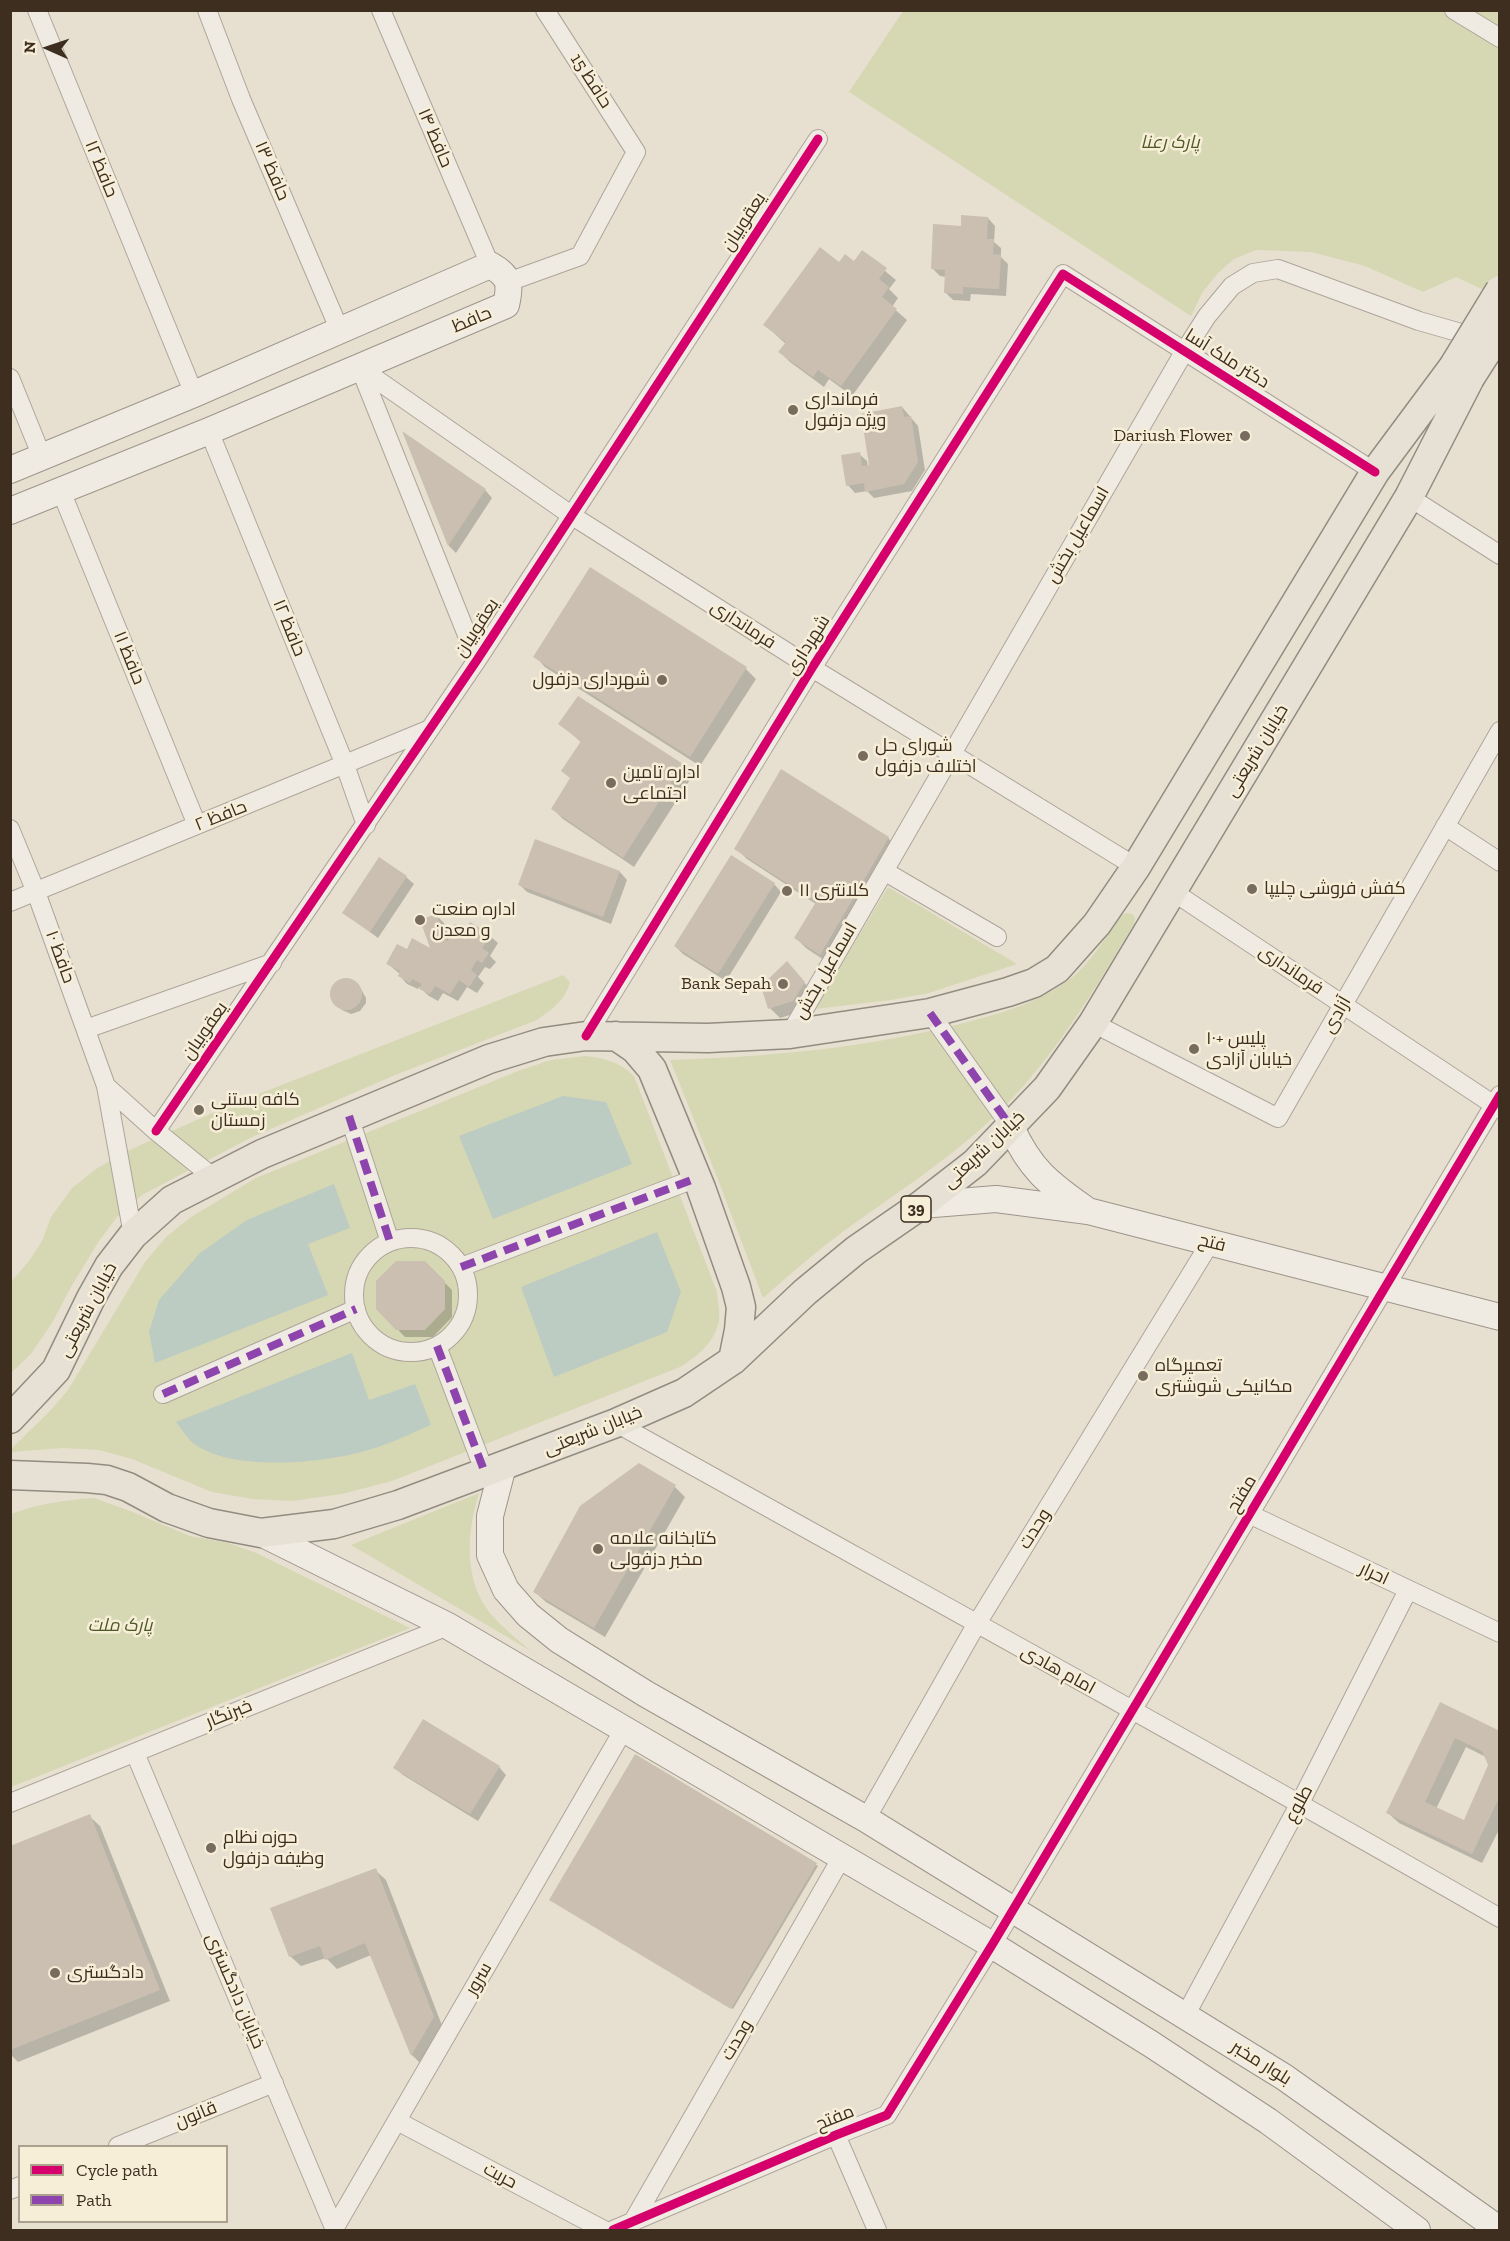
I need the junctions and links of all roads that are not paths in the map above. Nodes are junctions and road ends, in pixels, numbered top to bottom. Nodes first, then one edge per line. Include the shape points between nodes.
1 (37, 10) edge
2 (207, 10) edge
3 (381, 10) edge
4 (545, 10) edge
5 (1454, 10) edge
6 (1500, 38) edge
7 (818, 139) dead end
8 (499, 273) junction
9 (1063, 274) joint
10 (1500, 290) edge
11 (1500, 330) edge
12 (340, 331) junction
13 (1500, 344) edge
14 (1184, 352) junction
15 (360, 368) junction
16 (1461, 373) junction
17 (10, 378) edge
18 (194, 394) junction
19 (209, 432) junction
20 (42, 457) junction
21 (10, 470) edge
22 (1375, 472) junction
23 (60, 491) junction
24 (1409, 497) junction
25 (10, 511) edge
26 (571, 515) junction
27 (1500, 555) edge
28 (477, 660) junction
29 (812, 668) junction
30 (431, 729) junction
31 (1500, 731) edge
32 (951, 754) junction
33 (345, 765) junction
34 (197, 825) junction
35 (366, 825) junction
36 (1445, 826) junction
37 (10, 829) edge
38 (1500, 862) edge
39 (1136, 867) junction
40 (884, 871) junction
41 (1172, 891) junction
42 (36, 892) junction
43 (10, 902) edge
44 (997, 937) dead end
45 (272, 963) junction
46 (1343, 1005) junction
47 (930, 1014) junction
48 (1093, 1023) junction
49 (86, 1029) junction
50 (790, 1034) junction
51 (586, 1036) junction
52 (616, 1036) junction
53 (106, 1086) junction
54 (1497, 1103) edge
55 (349, 1116) junction
56 (1011, 1126) junction
57 (156, 1131) junction
58 (214, 1178) junction
59 (697, 1178) junction
60 (921, 1206) junction
61 (1088, 1211) junction
62 (133, 1235) junction
63 (390, 1242) junction
64 (1210, 1243) junction
65 (461, 1267) junction
66 (1385, 1287) junction
67 (356, 1310) junction
68 (1500, 1317) edge
69 (437, 1346) junction
70 (733, 1360) junction
71 (56, 1370) junction
72 (163, 1394) dead end
73 (10, 1399) edge
74 (10, 1419) edge
75 (616, 1423) junction
76 (494, 1470) junction
77 (10, 1475) edge
78 (87, 1478) junction
79 (10, 1494) edge
80 (1249, 1514) junction
81 (261, 1533) junction
82 (1408, 1590) junction
83 (976, 1624) junction
84 (448, 1626) junction
85 (1500, 1633) edge
86 (646, 1694) junction
87 (1132, 1711) junction
88 (624, 1729) junction
89 (135, 1753) junction
90 (10, 1803) edge
91 (1300, 1803) junction
92 (866, 1819) junction
93 (842, 1857) junction
94 (1013, 1910) junction
95 (1500, 1918) edge
96 (992, 1945) junction
97 (1185, 2016) junction
98 (274, 2083) junction
99 (397, 2121) junction
100 (836, 2135) junction
101 (120, 2145) edge
102 (632, 2223) junction
103 (335, 2230) edge
104 (604, 2230) edge
105 (613, 2230) edge
106 (877, 2230) edge
107 (1417, 2230) edge
108 (1500, 2230) edge

1 - 18 street, حافظ ۱۲
2 - 12 street, حافظ ۱۳
3 - 8 street, حافظ ۱۴
4 - 8 street, حافظ 15 via 636,152 580,256
5 - 6 street
7 - 26 street, یعقوبیان
8 - 12 main road
8 - 15 main road, حافظ via 509,292 506,305
9 - 14 street, دکتر ملک آسا
9 - 29 street, شهرداری
10 - 16 main road, 39, bridge
11 - 16 main road, 39, bridge
12 - 18 main road
13 - 14 street, اسماعیل بخش via 1419,321 1278,269 1253,273 1232,286
14 - 22 street, دکتر ملک آسا
14 - 32 street, اسماعیل بخش
15 - 19 main road, حافظ
15 - 26 street, فرمانداری
15 - 28 street
16 - 22 main road, خیابان شریعتی / 39
16 - 24 main road, خیابان شریعتی / 39
17 - 20 street
18 - 20 main road
19 - 23 main road, حافظ
19 - 33 street, حافظ ۱۲
20 - 21 main road
22 - 39 main road, خیابان شریعتی / 39
23 - 25 main road, حافظ
23 - 34 street, حافظ ۱۱
24 - 27 street
24 - 41 main road, خیابان شریعتی / 39
26 - 28 street, یعقوبیان
26 - 29 street, فرمانداری
28 - 30 street, یعقوبیان
29 - 32 street, فرمانداری
29 - 51 street, شهرداری
30 - 33 street, حافظ ۲
30 - 35 street, یعقوبیان
31 - 36 street, آزادی
32 - 39 street, فرمانداری
32 - 40 street, اسماعیل بخش
33 - 34 street, حافظ ۲
33 - 35 street, حافظ ۱۲
34 - 42 street, حافظ ۲
35 - 45 street, یعقوبیان
36 - 38 street
36 - 46 street, آزادی
37 - 42 street, حافظ ۱۰
39 - 41 main road
39 - 47 main road, خیابان شریعتی / 39 via 1097,924 1057,969 1034,983
40 - 44 street
40 - 50 street, اسماعیل بخش
41 - 46 street, فرمانداری
41 - 48 main road, خیابان شریعتی / 39
42 - 43 street, حافظ ۲
42 - 49 street, حافظ ۱۰
45 - 49 street
45 - 57 street, یعقوبیان
46 - 48 street, آزادی via 1278,1118
46 - 54 street, فرمانداری
47 - 50 main road, خیابان شریعتی / 39
47 - 56 street
48 - 56 main road, خیابان شریعتی / 39 via 1047,1088
49 - 53 street, حافظ ۱۰
50 - 52 main road, خیابان شریعتی / 39 via 708,1038
51 - 52 main road, خیابان شریعتی / 39
51 - 55 main road, خیابان شریعتی / 39 via 544,1042 489,1059
52 - 59 main road via 635,1049 652,1069
53 - 57 street
53 - 62 street, حافظ ۱۰
54 - 66 street, مفتح
55 - 58 main road, خیابان شریعتی / 39
55 - 63 street
56 - 60 main road, خیابان شریعتی / 39
56 - 61 main road via 1034,1168
57 - 58 street
58 - 62 main road, خیابان شریعتی / 39 via 172,1200
59 - 65 street
59 - 70 main road via 741,1307
60 - 61 main road, فتح via 996,1199
60 - 70 main road, خیابان شریعتی / 39 via 856,1250
61 - 64 main road, فتح
62 - 71 main road, خیابان شریعتی / 39 via 109,1266
63 - 65 street via 403,1238 430,1240 443,1247
63 - 67 street via 378,1248 360,1269 354,1296
64 - 66 main road, فتح
64 - 83 street, وحدت
65 - 69 street via 466,1279 467,1305 457,1329
66 - 68 main road, فتح
66 - 80 street, مفتح
67 - 69 street via 370,1334 382,1344 409,1352
67 - 72 street
69 - 76 street
70 - 75 main road, خیابان شریعتی / 39 via 684,1393
71 - 73 main road
71 - 74 main road, خیابان شریعتی / 39
75 - 76 main road, خیابان شریعتی / 39
75 - 83 street, امام هادی
76 - 81 main road, خیابان شریعتی / 39 via 334,1524
76 - 86 main road, بلوار مخبر via 490,1555 506,1590 528,1615 559,1640
77 - 78 main road, خیابان شریعتی / 39
78 - 79 main road
78 - 81 main road, خیابان شریعتی / 39 via 128,1487 167,1508 209,1523
80 - 82 street, احرار
80 - 87 street, مفتح
81 - 84 main road
82 - 85 street, احرار
82 - 91 street, طلوع
83 - 87 street, امام هادی
83 - 92 street, وحدت
84 - 88 main road
84 - 89 street, خبرنگار
86 - 88 main road
86 - 92 main road, بلوار مخبر
87 - 91 street, امام هادی
87 - 94 street, مفتح
88 - 93 main road
88 - 99 street, سرور
89 - 90 street, خبرنگار
89 - 98 street, خیابان دادگستری
91 - 95 street, امام هادی
91 - 97 street, طلوع
92 - 94 main road, بلوار مخبر
93 - 96 main road
93 - 102 street, وحدت
94 - 96 street, مفتح
94 - 97 main road, بلوار مخبر
96 - 100 street, مفتح via 887,2115
96 - 107 main road via 1268,2121
97 - 108 main road, بلوار مخبر via 1284,2077
98 - 101 street, قانون
98 - 103 street, خیابان دادگستری
99 - 103 street, سرور
99 - 104 street, حریت
100 - 102 street, مفتح
100 - 106 street
102 - 105 street, مفتح

